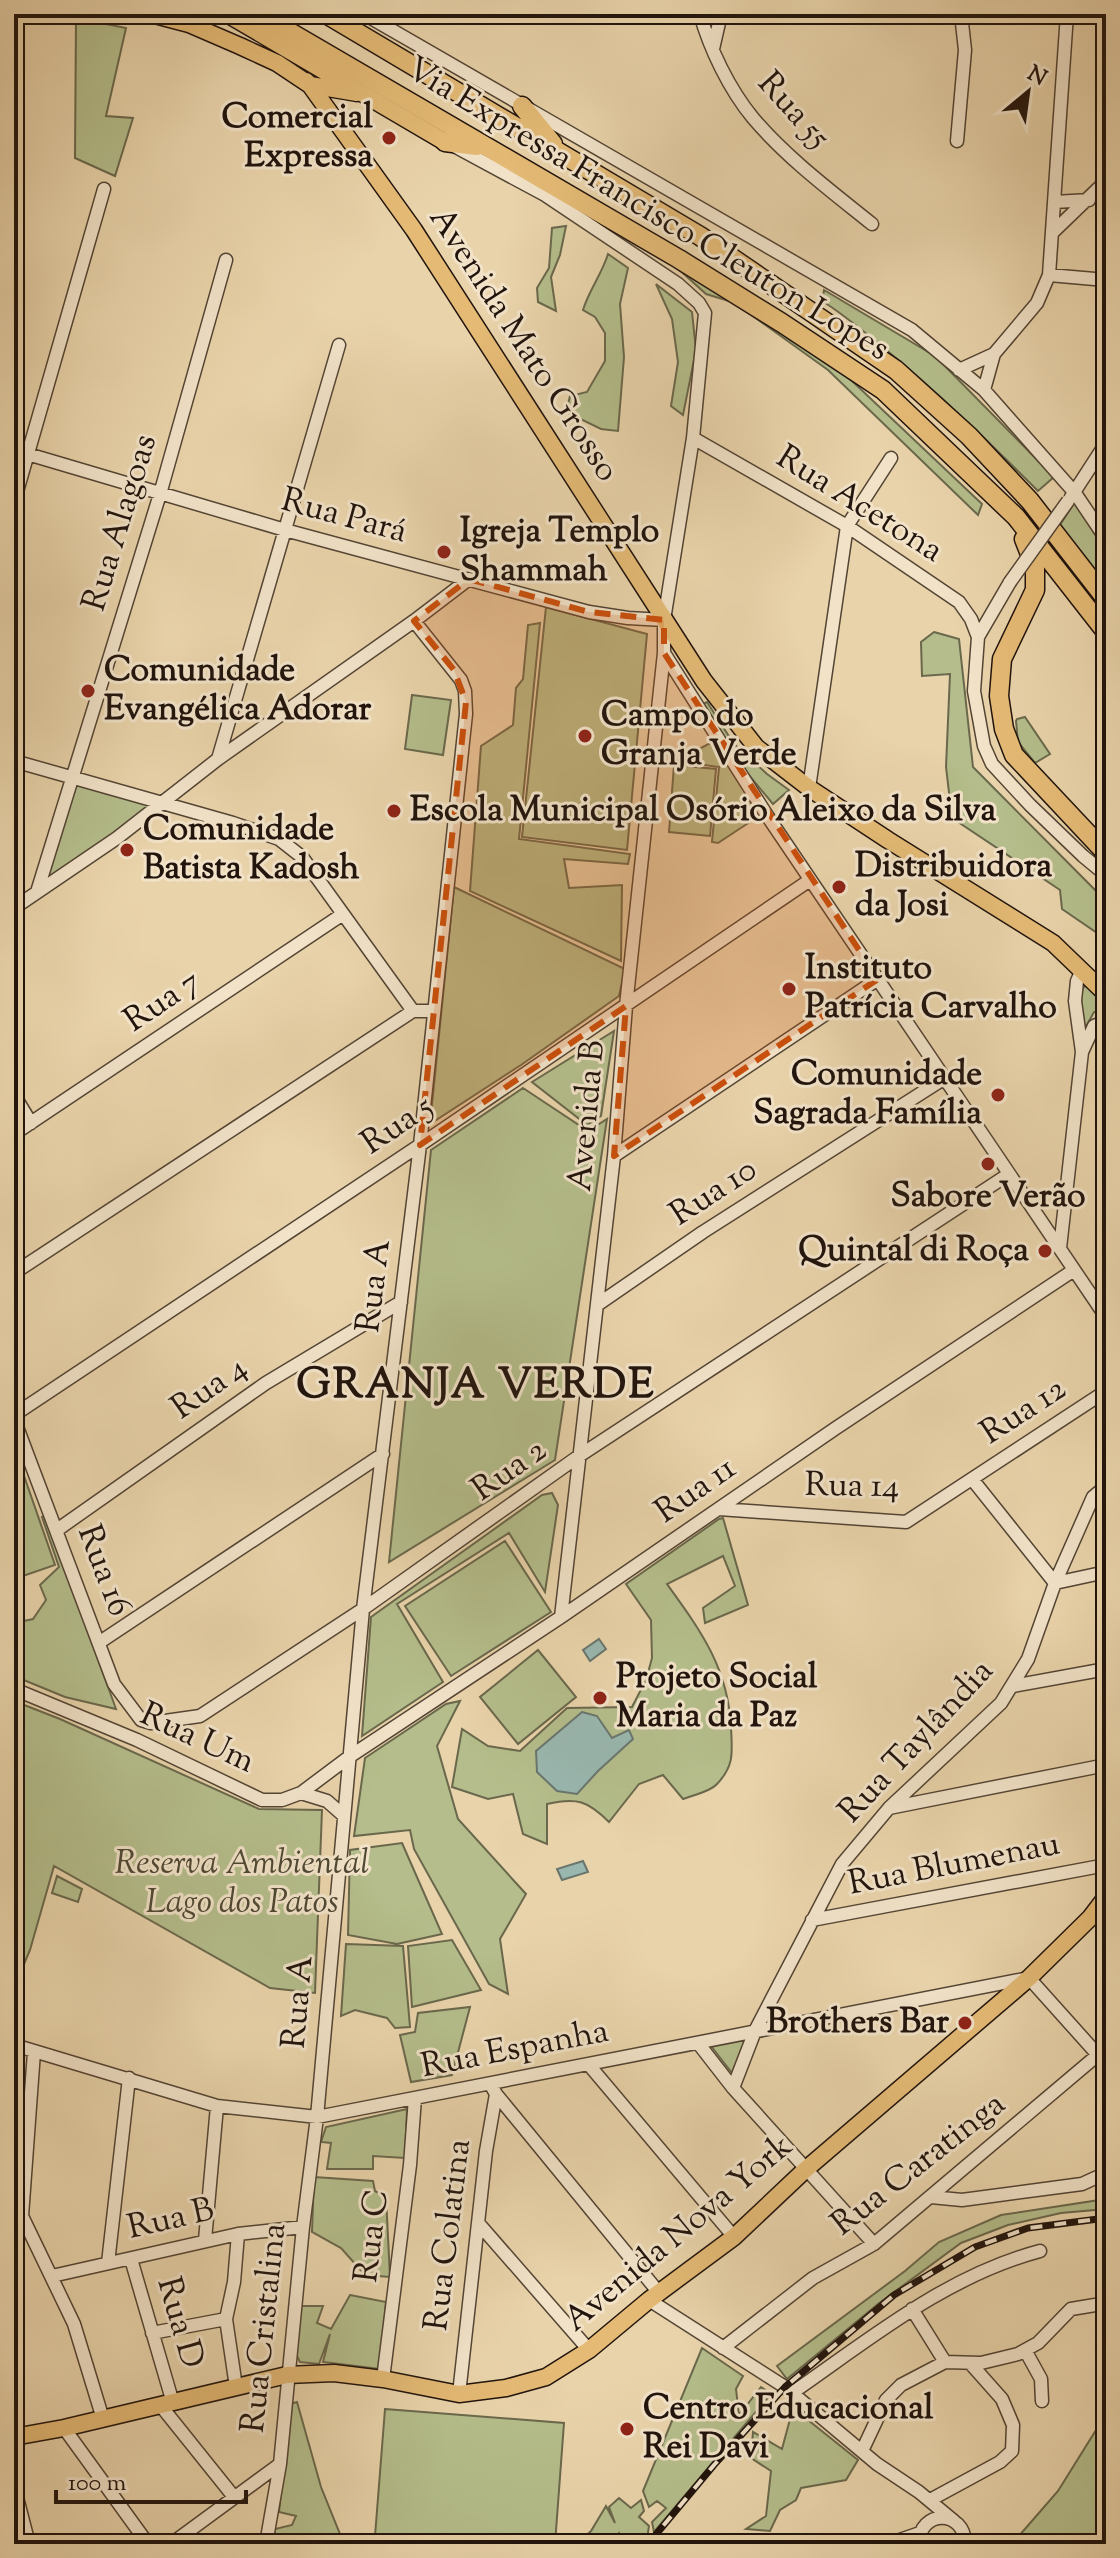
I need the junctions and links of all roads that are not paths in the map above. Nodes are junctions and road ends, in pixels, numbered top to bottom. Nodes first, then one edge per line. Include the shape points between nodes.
1 (151, 14) edge
2 (192, 14) edge
3 (227, 14) edge
4 (259, 14) edge
5 (326, 14) edge
6 (364, 14) edge
7 (700, 14) edge
8 (721, 14) edge
9 (961, 14) edge
10 (1067, 14) edge
11 (221, 37) junction
12 (282, 46) junction
13 (713, 49) junction
14 (310, 85) junction
15 (345, 91) junction
16 (366, 94) junction
17 (522, 106) junction
18 (332, 115) junction
19 (957, 141) dead end
20 (445, 142) junction
21 (491, 149) junction
22 (560, 152) junction
23 (1106, 181) edge
24 (104, 189) dead end
25 (1089, 200) junction
26 (1054, 202) junction
27 (872, 224) dead end
28 (1052, 233) junction
29 (226, 260) dead end
30 (1049, 275) junction
31 (1106, 280) edge
32 (339, 345) dead end
33 (994, 354) junction
34 (959, 370) junction
35 (984, 390) junction
36 (693, 438) junction
37 (1106, 443) edge
38 (14, 450) edge
39 (29, 454) junction
40 (891, 458) dead end
41 (160, 494) junction
42 (1072, 497) junction
43 (14, 502) edge
44 (1016, 517) junction
45 (1101, 523) edge
46 (847, 526) junction
47 (285, 530) junction
48 (1106, 539) edge
49 (469, 579) junction
50 (1106, 599) edge
51 (664, 620) junction
52 (414, 621) junction
53 (1106, 632) edge
54 (978, 637) junction
55 (664, 653) junction
56 (218, 759) junction
57 (14, 761) edge
58 (71, 777) junction
59 (809, 788) junction
60 (162, 804) junction
61 (1106, 853) edge
62 (1106, 875) edge
63 (810, 880) junction
64 (37, 892) junction
65 (14, 908) edge
66 (343, 914) junction
67 (1082, 970) junction
68 (878, 979) junction
69 (1106, 994) edge
70 (626, 1006) junction
71 (413, 1011) junction
72 (434, 1011) junction
73 (1106, 1021) edge
74 (1082, 1052) junction
75 (945, 1078) junction
76 (14, 1095) edge
77 (31, 1123) junction
78 (14, 1134) edge
79 (420, 1145) junction
80 (614, 1156) junction
81 (1009, 1174) junction
82 (1060, 1248) junction
83 (1074, 1270) junction
84 (14, 1273) edge
85 (401, 1302) junction
86 (597, 1305) junction
87 (1106, 1317) edge
88 (1106, 1391) edge
89 (14, 1417) edge
90 (383, 1454) junction
91 (579, 1456) junction
92 (972, 1479) junction
93 (1106, 1486) edge
94 (719, 1509) junction
95 (57, 1530) junction
96 (1106, 1572) edge
97 (1055, 1583) junction
98 (363, 1609) junction
99 (561, 1617) junction
100 (100, 1642) junction
101 (1106, 1669) edge
102 (1013, 1686) junction
103 (14, 1689) edge
104 (141, 1720) junction
105 (137, 1740) junction
106 (349, 1757) junction
107 (1106, 1765) edge
108 (301, 1793) junction
109 (889, 1808) junction
110 (344, 1816) junction
111 (1106, 1865) edge
112 (1106, 1897) edge
113 (812, 1920) junction
114 (1029, 1978) junction
115 (755, 2031) junction
116 (698, 2043) junction
117 (14, 2045) edge
118 (34, 2052) junction
119 (1102, 2052) edge
120 (589, 2065) junction
121 (129, 2078) junction
122 (733, 2088) junction
123 (494, 2090) junction
124 (415, 2098) junction
125 (217, 2106) junction
126 (317, 2117) junction
127 (805, 2170) junction
128 (1106, 2173) edge
129 (931, 2197) junction
130 (18, 2210) edge
131 (479, 2224) junction
132 (303, 2227) junction
133 (238, 2234) junction
134 (734, 2237) junction
135 (205, 2240) junction
136 (874, 2244) junction
137 (1040, 2251) dead end
138 (131, 2259) junction
139 (108, 2263) junction
140 (52, 2276) junction
141 (654, 2297) junction
142 (1095, 2305) dead end
143 (912, 2309) junction
144 (226, 2319) junction
145 (152, 2333) junction
146 (723, 2348) junction
147 (589, 2350) junction
148 (1025, 2350) junction
149 (945, 2362) junction
150 (970, 2363) junction
151 (287, 2375) junction
152 (383, 2379) junction
153 (236, 2387) junction
154 (792, 2393) junction
155 (459, 2394) junction
156 (1042, 2401) dead end
157 (167, 2404) junction
158 (103, 2419) junction
159 (64, 2428) junction
160 (14, 2437) edge
161 (862, 2451) junction
162 (280, 2464) junction
163 (14, 2486) edge
164 (924, 2496) junction
165 (234, 2497) junction
166 (954, 2521) junction
167 (921, 2534) edge
168 (966, 2542) edge
169 (29, 2544) edge
170 (148, 2544) edge
171 (171, 2544) edge
172 (266, 2544) edge
173 (888, 2544) edge

1 - 11 main road, Avenida Mato Grosso
2 - 11 main road
3 - 12 main road
4 - 21 highway, Via Expressa Francisco Cleuton Lopes
5 - 22 highway, Via Expressa Francisco Cleuton Lopes
6 - 17 street
7 - 13 street, Rua 55
8 - 13 street
9 - 19 street via 965,50
10 - 26 street
11 - 14 main road, Avenida Mato Grosso
12 - 14 main road
12 - 16 main road
13 - 27 street, Rua 55 via 753,118
14 - 15 main road
14 - 18 main road, Avenida Mato Grosso
15 - 16 main road
15 - 18 main road via 335,101
16 - 20 main road
17 - 22 highway
17 - 34 street via 912,330
18 - 51 main road, Avenida Mato Grosso via 414,230
20 - 21 highway
20 - 36 street, Avenida B via 545,195 699,303 705,313
21 - 44 highway, Via Expressa Francisco Cleuton Lopes via 679,259 883,390
22 - 50 highway, Via Expressa Francisco Cleuton Lopes via 700,236 896,370 1030,501
23 - 25 street
24 - 39 street
25 - 26 street
25 - 28 street
26 - 28 street
28 - 30 street
29 - 41 street, Rua Alagoas
30 - 31 street
30 - 33 street via 1037,303
32 - 47 street
33 - 34 street
33 - 35 street
34 - 35 street
35 - 42 street
36 - 46 street, Rua Acetona
36 - 51 street, Avenida B
37 - 42 street
38 - 39 street, Rua Pará
39 - 41 street, Rua Pará
39 - 43 street
40 - 46 street
41 - 47 street, Rua Pará
41 - 58 street, Rua Alagoas
42 - 45 street
42 - 54 street, bridge via 1010,582
44 - 53 highway, Via Expressa Francisco Cleuton Lopes
44 - 61 highway via 1035,567 1035,590 1002,659 999,696 1004,729 1014,755
45 - 48 street
46 - 54 street, Rua Acetona via 959,602
46 - 59 street
47 - 49 street, Rua Pará
47 - 56 street
49 - 51 street, Rua Pará via 589,612
49 - 52 street
51 - 55 street, Avenida B
51 - 59 main road, Avenida Mato Grosso via 756,747
52 - 56 street
52 - 72 street, Rua A via 461,680 466,702
54 - 62 street via 974,691 992,764
55 - 63 street
55 - 70 street, Avenida B
56 - 60 street
57 - 58 street
58 - 60 street
58 - 64 street, Rua Alagoas
59 - 67 main road, Avenida Mato Grosso via 1053,943
60 - 64 street
60 - 66 street via 279,839 302,857
63 - 68 street
63 - 70 street, Rua 5
64 - 65 street
66 - 71 street
66 - 77 street, Rua 7
67 - 69 main road, Avenida Mato Grosso
67 - 74 street via 1075,1001
68 - 75 street
68 - 80 street
70 - 79 street, Rua 5
70 - 80 street, Avenida B
71 - 72 street
71 - 84 street
72 - 79 street, Rua A
73 - 74 street via 1094,1026
74 - 82 street
75 - 81 street
75 - 86 street, Rua 10
76 - 77 street
77 - 78 street, Rua 7
79 - 85 street, Rua A
79 - 89 street, Rua 5
80 - 86 street, Avenida B
81 - 82 street
81 - 91 street, Rua 2
82 - 83 street
83 - 87 street
83 - 94 street, Rua 11
85 - 90 street, Rua A
85 - 95 street, Rua 4 via 266,1383
86 - 91 street, Avenida B
88 - 92 street, Rua 12
89 - 95 street, Rua 16
90 - 98 street, Rua A
90 - 100 street
91 - 98 street, Rua 2
91 - 99 street, Avenida B
92 - 94 street, Rua 14 via 906,1522
92 - 97 street
93 - 97 street, Rua Taylândia via 1093,1497
94 - 99 street, Rua 11
95 - 100 street, Rua 16
96 - 97 street
97 - 102 street, Rua Taylândia
98 - 104 street, Rua 2 via 200,1716
98 - 106 street, Rua A
99 - 106 street, Rua 11
100 - 104 street, Rua 16 via 114,1684
101 - 102 street
102 - 109 street, Rua Taylândia
103 - 105 street, Rua Um
104 - 105 street
105 - 108 street, Rua Um via 262,1800
106 - 108 street, Rua Um
106 - 110 street, Rua A
107 - 109 street
108 - 110 street via 327,1801
109 - 113 street, Rua Taylândia via 842,1864
110 - 126 street, Rua A
111 - 113 street, Rua Blumenau
112 - 114 main road, Avenida Nova York
113 - 115 street, Rua Taylândia
114 - 115 street, Rua Espanha
114 - 119 street
114 - 127 main road, Avenida Nova York
115 - 116 street, Rua Espanha
115 - 122 street, Rua Taylândia
116 - 120 street, Rua Espanha
116 - 122 street
117 - 118 street, Rua Espanha
118 - 121 street, Rua Espanha
118 - 130 street
119 - 129 street, Rua Caratinga
120 - 123 street, Rua Espanha
120 - 134 street
121 - 125 street, Rua Espanha
121 - 139 street
122 - 127 street
123 - 124 street, Rua Espanha
123 - 131 street, Rua Colatina
123 - 141 street
124 - 126 street, Rua Espanha
124 - 152 street, Rua C
125 - 126 street, Rua Espanha
125 - 135 street
126 - 132 street, Rua Cristalina
127 - 134 main road, Avenida Nova York
127 - 136 street
128 - 129 street via 1082,2184 962,2200
129 - 136 street, Rua Caratinga
130 - 140 street
131 - 147 street
131 - 155 street, Rua Colatina
132 - 133 street, Rua B
132 - 151 street, Rua Cristalina
133 - 135 street, Rua B
133 - 144 street
134 - 141 main road, Avenida Nova York
135 - 138 street, Rua B
136 - 146 street, Rua Caratinga via 813,2278
137 - 143 street via 985,2269
138 - 139 street, Rua B
138 - 145 street, Rua D
139 - 140 street, Rua B
140 - 158 street via 74,2324
141 - 146 street
141 - 147 main road, Avenida Nova York
142 - 148 street via 1071,2309
143 - 149 street
143 - 154 street
144 - 145 street
144 - 153 street
145 - 157 street, Rua D
146 - 154 street
147 - 155 main road, Avenida Nova York via 546,2377
148 - 150 street
148 - 156 street via 1041,2379
149 - 150 street
149 - 161 street via 901,2385 886,2400
150 - 164 street via 1002,2399 1013,2425 1012,2451 1000,2462
151 - 152 main road, Avenida Nova York
151 - 153 main road, Avenida Nova York
151 - 162 street, Rua Cristalina
152 - 155 main road, Avenida Nova York
153 - 157 main road, Avenida Nova York
154 - 161 street
157 - 158 main road, Avenida Nova York
157 - 165 street
158 - 159 main road, Avenida Nova York
159 - 160 main road, Avenida Nova York
159 - 170 street
161 - 164 street
162 - 165 street
162 - 172 street, Rua Cristalina
163 - 169 street
164 - 166 street
164 - 167 street
165 - 171 street
166 - 167 street via 934,2519
166 - 168 street
167 - 173 street

